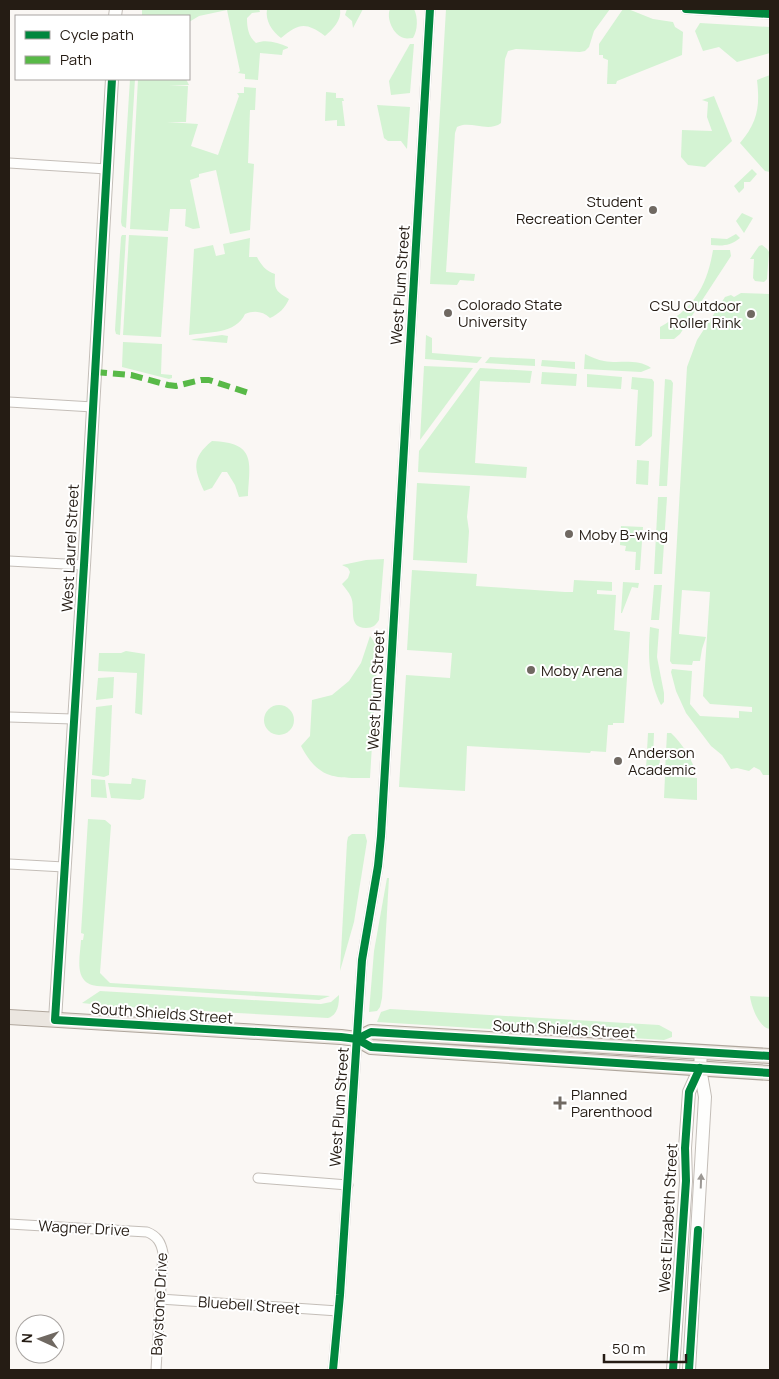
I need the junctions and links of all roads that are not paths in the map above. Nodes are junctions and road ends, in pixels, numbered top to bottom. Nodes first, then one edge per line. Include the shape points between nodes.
1 (430, 9) edge
2 (686, 9) edge
3 (770, 14) edge
4 (112, 80) edge
5 (9, 163) edge
6 (107, 169) junction
7 (9, 402) edge
8 (93, 407) junction
9 (9, 561) edge
10 (84, 565) junction
11 (9, 717) edge
12 (73, 719) junction
13 (9, 864) edge
14 (64, 867) junction
15 (9, 1017) edge
16 (55, 1020) junction
17 (357, 1039) junction
18 (701, 1052) junction
19 (770, 1056) edge
20 (700, 1068) junction
21 (770, 1073) edge
22 (258, 1178) dead end
23 (348, 1185) junction
24 (9, 1224) edge
25 (158, 1239) joint
26 (160, 1299) junction
27 (338, 1311) junction
28 (156, 1370) edge
29 (334, 1370) edge
30 (673, 1370) edge
31 (689, 1370) edge

1 - 17 street, West Plum Street via 381,836 362,960
2 - 3 street
4 - 6 main road, West Laurel Street
5 - 6 street
6 - 8 main road, West Laurel Street
7 - 8 street
8 - 10 main road, West Laurel Street
9 - 10 street
10 - 12 main road, West Laurel Street
11 - 12 street
12 - 14 main road, West Laurel Street
13 - 14 street
14 - 16 main road, West Laurel Street
15 - 16 main road, South Shields Street
16 - 17 main road, South Shields Street
17 - 18 main road, South Shields Street via 372,1032
17 - 20 main road, South Shields Street via 371,1048
17 - 23 street, West Plum Street
18 - 19 main road, South Shields Street
18 - 20 main road
20 - 21 main road, South Shields Street
20 - 30 main road, West Elizabeth Street via 689,1092
31 -> 20 main road, West Elizabeth Street via 705,1097
22 - 23 street
23 - 27 street, West Plum Street
24 - 25 street, Wagner Drive via 146,1232
25 - 26 street, Baystone Drive via 163,1253
26 - 27 street, Bluebell Street
26 - 28 street, Baystone Drive
27 - 29 street, West Plum Street

